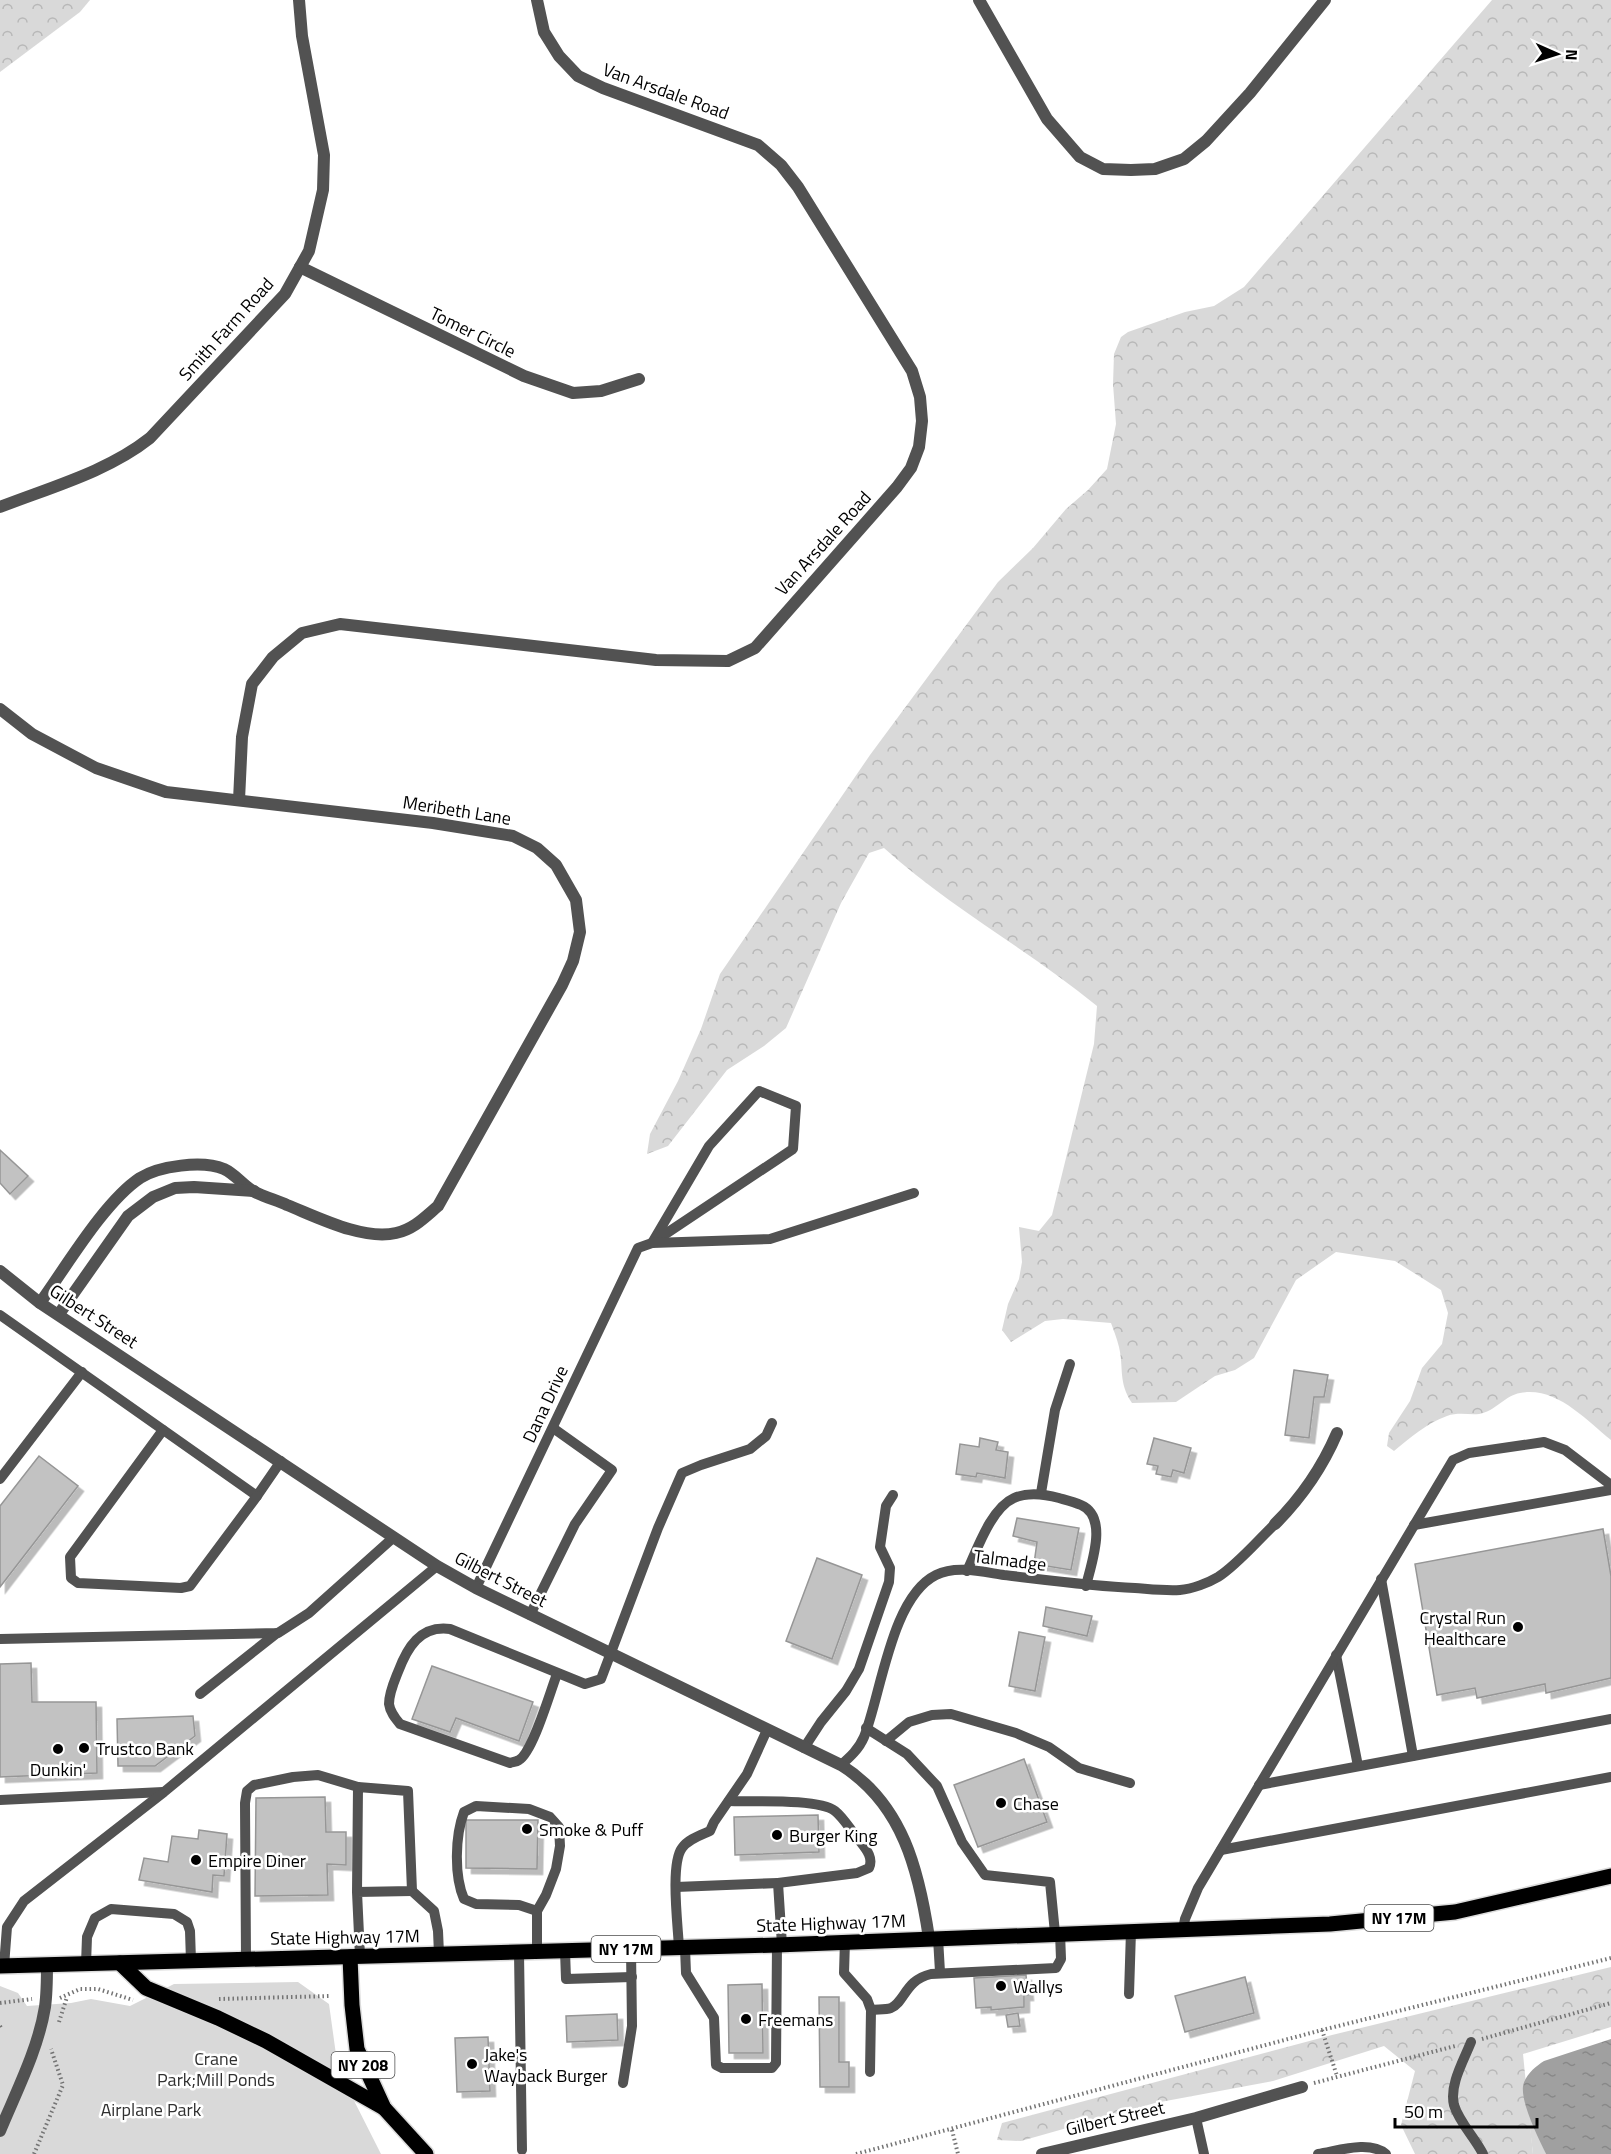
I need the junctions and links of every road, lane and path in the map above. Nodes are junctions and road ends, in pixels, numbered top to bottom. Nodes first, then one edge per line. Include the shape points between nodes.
1 (299, 0) edge
2 (537, 0) edge
3 (979, 0) edge
4 (1325, 0) edge
5 (300, 267) junction
6 (639, 379) dead end
7 (0, 507) edge
8 (0, 709) edge
9 (239, 800) junction
10 (254, 1191) junction
11 (914, 1193) dead end
12 (652, 1243) junction
13 (0, 1271) edge
14 (40, 1303) junction
15 (59, 1314) junction
16 (0, 1315) edge
17 (1070, 1364) dead end
18 (82, 1372) junction
19 (772, 1423) dead end
20 (553, 1428) junction
21 (163, 1430) junction
22 (1337, 1432) dead end
23 (281, 1461) junction
24 (0, 1479) edge
25 (1611, 1485) edge
26 (1611, 1490) edge
27 (1041, 1493) junction
28 (893, 1495) dead end
29 (257, 1496) junction
30 (1275, 1524) joint
31 (1414, 1525) junction
32 (394, 1537) junction
33 (436, 1566) junction
34 (967, 1571) junction
35 (1381, 1579) junction
36 (1086, 1586) junction
37 (476, 1588) junction
38 (530, 1615) junction
39 (278, 1633) junction
40 (0, 1639) edge
41 (611, 1654) junction
42 (1336, 1655) junction
43 (557, 1674) junction
44 (200, 1694) dead end
45 (1611, 1719) edge
46 (866, 1728) junction
47 (767, 1730) junction
48 (886, 1741) junction
49 (804, 1748) junction
50 (1413, 1756) junction
51 (841, 1766) junction
52 (1358, 1766) junction
53 (1611, 1777) edge
54 (1130, 1783) dead end
55 (1259, 1785) junction
56 (358, 1786) junction
57 (164, 1792) junction
58 (0, 1800) edge
59 (729, 1801) junction
60 (1221, 1850) junction
61 (1611, 1876) edge
62 (778, 1883) junction
63 (676, 1887) junction
64 (412, 1891) junction
65 (357, 1892) junction
66 (537, 1911) junction
67 (4, 1927) edge
68 (1183, 1929) junction
69 (1131, 1931) junction
70 (1058, 1933) junction
71 (933, 1938) junction
72 (845, 1941) junction
73 (779, 1945) junction
74 (682, 1948) junction
75 (631, 1949) junction
76 (565, 1951) junction
77 (537, 1952) junction
78 (519, 1953) junction
79 (439, 1954) junction
80 (355, 1957) junction
81 (1611, 1958) edge
82 (246, 1959) junction
83 (190, 1961) junction
84 (120, 1963) junction
85 (47, 1964) junction
86 (86, 1964) junction
87 (2, 1966) edge
88 (940, 1972) junction
89 (632, 1977) junction
90 (1129, 1994) dead end
91 (67, 1997) dead end
92 (871, 2010) junction
93 (57, 2029) dead end
94 (1322, 2030) junction
95 (54, 2039) dead end
96 (1471, 2042) dead end
97 (870, 2072) dead end
98 (1337, 2076) dead end
99 (623, 2083) dead end
100 (1302, 2087) dead end
101 (384, 2108) junction
102 (1196, 2118) junction
103 (952, 2130) junction
104 (0, 2131) edge
105 (522, 2150) dead end
106 (34, 2154) edge
107 (426, 2154) edge
108 (856, 2154) edge
109 (958, 2154) edge
110 (1042, 2154) edge
111 (1204, 2154) edge
112 (1318, 2154) edge
113 (1386, 2154) edge
114 (1483, 2154) edge

1 - 5 street, Smith Farm Road via 324,155 317,220 309,251
2 - 9 street, Van Arsdale Road via 544,32 578,76 758,145 781,165 912,371 920,397 919,447 911,468 897,487 755,648 728,660 656,660 340,624 302,633 273,657 252,684 242,737
3 - 4 street via 1047,119 1080,157 1103,169 1131,170 1155,169 1184,159 1206,141
5 - 6 street, Tomer Circle via 524,376 573,393 601,391
5 - 7 street, Smith Farm Road via 277,303 136,450
8 - 9 street, Meribeth Lane via 32,734 96,768 166,792
9 - 10 street, Meribeth Lane via 433,823 513,837 537,848 556,865 576,900 580,932 573,961 556,995 438,1206 417,1225 396,1233 374,1234 340,1226
10 - 14 street, Meribeth Lane via 224,1170 207,1166 160,1169 141,1178 104,1214
10 - 15 street, Meribeth Lane via 175,1188 153,1197 128,1216
11 - 12 lane via 770,1239
12 - 12 lane via 709,1146 759,1091 796,1106 793,1149
12 - 20 lane, Dana Drive via 638,1248
13 - 14 street, Gilbert Street
14 - 15 street, Gilbert Street
15 - 23 street, Gilbert Street
16 - 18 lane
17 - 27 lane via 1055,1410
18 - 21 lane
18 - 24 lane
19 - 41 lane via 766,1436 750,1449 682,1473
20 - 37 lane, Dana Drive
20 - 38 lane via 612,1470 575,1524
21 - 29 lane
21 - 29 lane via 70,1557 71,1578 78,1583 190,1586
22 - 30 street via 1308,1487
23 - 29 lane
23 - 32 street, Gilbert Street
25 - 31 lane via 1565,1450 1544,1442 1469,1453 1453,1460
26 - 31 lane
27 - 34 lane via 1013,1498 995,1514
27 - 36 lane via 1083,1505 1091,1513 1096,1540
28 - 49 lane via 886,1506 880,1547 890,1568 889,1582 859,1669
30 - 36 lane, Talmadge via 1227,1569 1206,1583 1180,1590
31 - 35 lane
32 - 33 street, Gilbert Street
32 - 39 lane via 309,1613
33 - 37 street, Gilbert Street
33 - 57 lane
34 - 36 lane, Talmadge
34 - 46 lane, Talmadge via 951,1570 936,1575 912,1598 880,1674
35 - 42 lane
35 - 50 lane
37 - 38 street, Gilbert Street
38 - 41 street, Gilbert Street
39 - 40 lane
39 - 44 lane
41 - 43 lane via 601,1679 585,1684
41 - 47 street, Gilbert Street
42 - 52 lane
42 - 55 lane
43 - 43 lane via 450,1629 438,1628 407,1648 389,1704 400,1724 510,1763 520,1760 532,1744
45 - 50 lane
46 - 48 lane
46 - 51 lane, Talmadge via 853,1755
47 - 49 street, Gilbert Street
47 - 59 lane via 747,1774
48 - 54 lane via 909,1722 932,1714 951,1714 1016,1733 1049,1747 1079,1768
48 - 70 lane via 907,1754 937,1786 962,1842 985,1875 1050,1882
49 - 51 street, Gilbert Street
50 - 52 lane
51 - 71 street, Gilbert Street via 855,1774 882,1801 901,1832
52 - 55 lane
53 - 60 lane
55 - 60 lane
56 - 64 lane via 408,1791
56 - 65 lane
56 - 82 lane via 318,1775 254,1785 247,1791
57 - 58 lane
57 - 67 lane via 24,1900
59 - 62 lane via 793,1802 834,1810 871,1858 869,1868 857,1873
59 - 63 lane via 710,1831 682,1848 675,1866
60 - 68 lane via 1198,1888
61 - 68 main road, State Highway 17M / NY 17M via 1455,1912 1330,1924
62 - 63 lane
62 - 73 lane
63 - 74 lane
64 - 65 lane
64 - 79 lane via 434,1911
65 - 80 lane
66 - 66 lane via 556,1869 559,1827 550,1817 529,1809 476,1806 464,1812 458,1829 458,1884 464,1899 476,1904 519,1905
66 - 77 lane
67 - 87 lane
68 - 69 main road, State Highway 17M / NY 17M
69 - 70 main road, State Highway 17M / NY 17M
69 - 90 lane
70 - 71 main road, State Highway 17M / NY 17M
70 - 88 lane via 1061,1959 1056,1968
71 - 72 main road, State Highway 17M / NY 17M
71 - 88 lane
72 - 73 main road, State Highway 17M / NY 17M
72 - 92 lane via 844,1973 867,1999
73 - 74 main road, State Highway 17M / NY 17M
73 - 74 lane via 776,2063 772,2068 722,2068 716,2064 714,2019 686,1972
74 - 75 main road, State Highway 17M / NY 17M
75 - 76 main road, State Highway 17M / NY 17M
75 - 89 lane
76 - 77 main road, State Highway 17M / NY 17M
76 - 89 lane via 566,1979
77 - 78 main road, State Highway 17M / NY 17M
78 - 79 main road, State Highway 17M / NY 17M
78 - 105 lane
79 - 80 main road, State Highway 17M / NY 17M
80 - 82 main road, State Highway 17M / NY 17M
80 - 101 main road, NY 208 via 352,2005 357,2049
81 - 94 path
82 - 83 main road, State Highway 17M / NY 17M
83 - 84 main road, State Highway 17M / NY 17M
83 - 86 lane via 187,1922 174,1914 111,1909 95,1918 87,1937
84 - 86 main road, State Highway 17M / NY 17M
84 - 101 main road via 146,1988 266,2041
85 - 86 main road, State Highway 17M / NY 17M
85 - 87 main road, NY 17M
85 - 104 street via 45,2008
88 - 92 lane via 917,1979 894,2006
89 - 99 lane via 632,2026
91 - 93 path
92 - 97 lane
94 - 98 path
94 - 103 path
95 - 106 path via 51,2050 63,2085
96 - 114 lane via 1453,2099
100 - 102 street, Gilbert Street
101 - 107 main road, NY 208
102 - 110 street, Gilbert Street
102 - 111 lane
103 - 108 path
103 - 109 path
112 - 113 lane via 1367,2147

